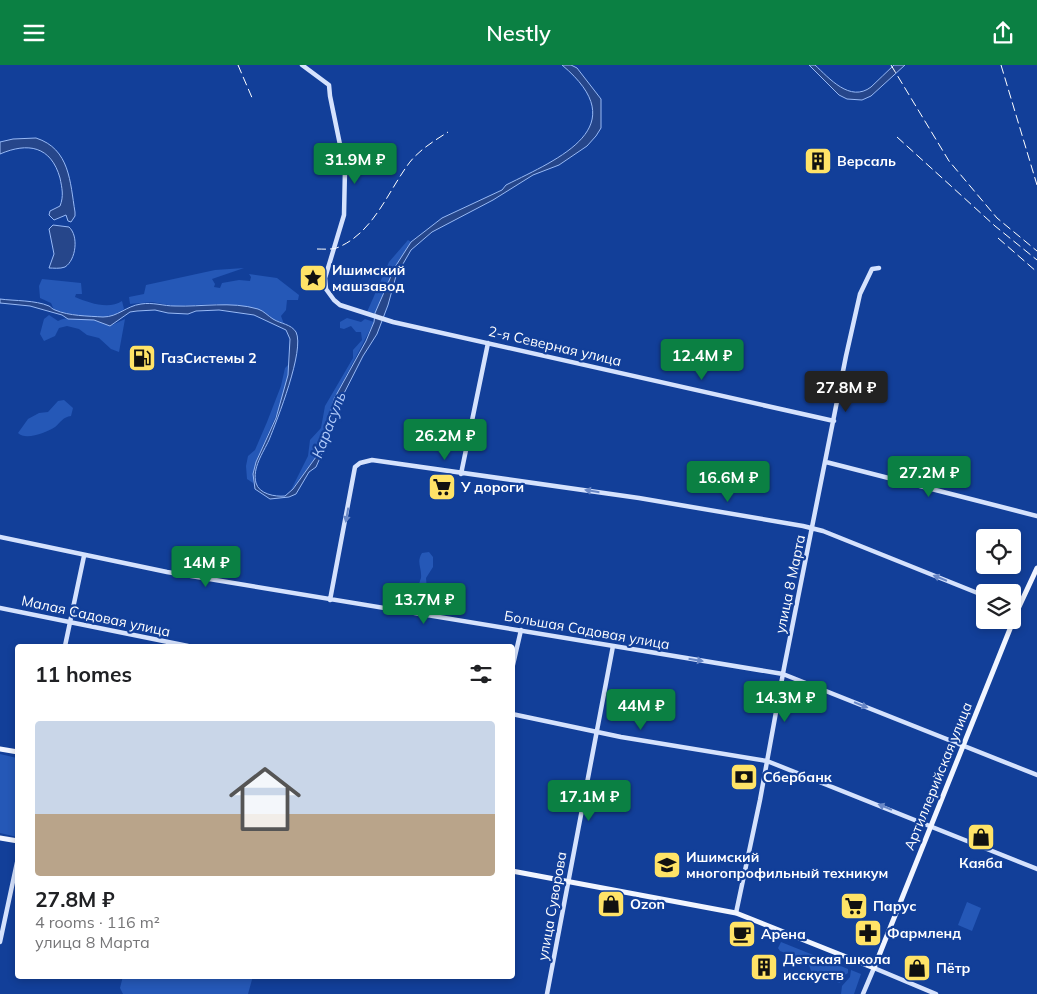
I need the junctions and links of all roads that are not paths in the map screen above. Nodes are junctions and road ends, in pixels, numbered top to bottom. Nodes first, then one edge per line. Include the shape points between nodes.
1 (302, 65) edge
2 (879, 269) dead end
3 (488, 343) junction
4 (834, 421) junction
5 (826, 461) junction
6 (461, 474) junction
7 (1037, 516) edge
8 (813, 528) junction
9 (0, 537) edge
10 (84, 556) junction
11 (1037, 568) edge
12 (976, 592) edge
13 (1021, 597) edge
14 (330, 600) junction
15 (0, 607) edge
16 (70, 621) junction
17 (1007, 629) edge
18 (521, 630) junction
19 (64, 644) edge
20 (179, 644) edge
21 (613, 646) junction
22 (515, 656) edge
23 (783, 674) junction
24 (515, 715) edge
25 (596, 733) junction
26 (963, 746) junction
27 (0, 749) edge
28 (15, 752) edge
29 (767, 761) junction
30 (1037, 775) edge
31 (930, 825) junction
32 (0, 838) edge
33 (15, 840) edge
34 (1037, 869) edge
35 (15, 872) edge
36 (515, 872) edge
37 (568, 881) junction
38 (736, 913) junction
39 (0, 942) edge
40 (874, 968) junction
41 (547, 994) edge
42 (863, 994) edge
43 (936, 994) edge

1 - 3 street, 2-я Северная улица via 330,85 345,169 344,215 325,278 326,289 340,305 366,315
2 - 4 street, улица 8 Марта via 872,269 860,294
3 - 4 street, 2-я Северная улица
3 - 6 street
4 - 5 street, улица 8 Марта
5 - 7 street
5 - 8 street, улица 8 Марта
8 -> 6 street via 630,497
6 -> 14 street via 372,460 355,467
12 -> 8 street
8 - 23 street, улица 8 Марта
9 - 10 street, Большая Садовая улица
10 - 14 street, Большая Садовая улица
10 - 16 street
11 - 13 main road, Артиллерийская улица
14 - 18 street, Большая Садовая улица
15 - 16 street, Малая Садовая улица
16 - 19 street
16 - 20 street, Малая Садовая улица
17 - 26 main road, Артиллерийская улица
18 - 21 street, Большая Садовая улица
18 - 22 street
21 -> 23 street, Большая Садовая улица
21 - 25 street, улица Суворова
23 -> 26 street, Большая Садовая улица
23 - 29 street, улица 8 Марта
24 - 25 street
25 - 29 street
25 - 37 street, улица Суворова
26 - 30 street, Большая Садовая улица
26 - 31 main road, Артиллерийская улица
27 - 28 main road
31 -> 29 street
29 - 38 street, улица 8 Марта
31 - 34 street
31 - 40 main road, Артиллерийская улица
32 - 33 main road
35 - 39 street
36 - 37 main road
37 - 38 main road
37 - 41 street, улица Суворова
38 - 40 main road
40 - 42 street, Артиллерийская улица
40 - 43 street

